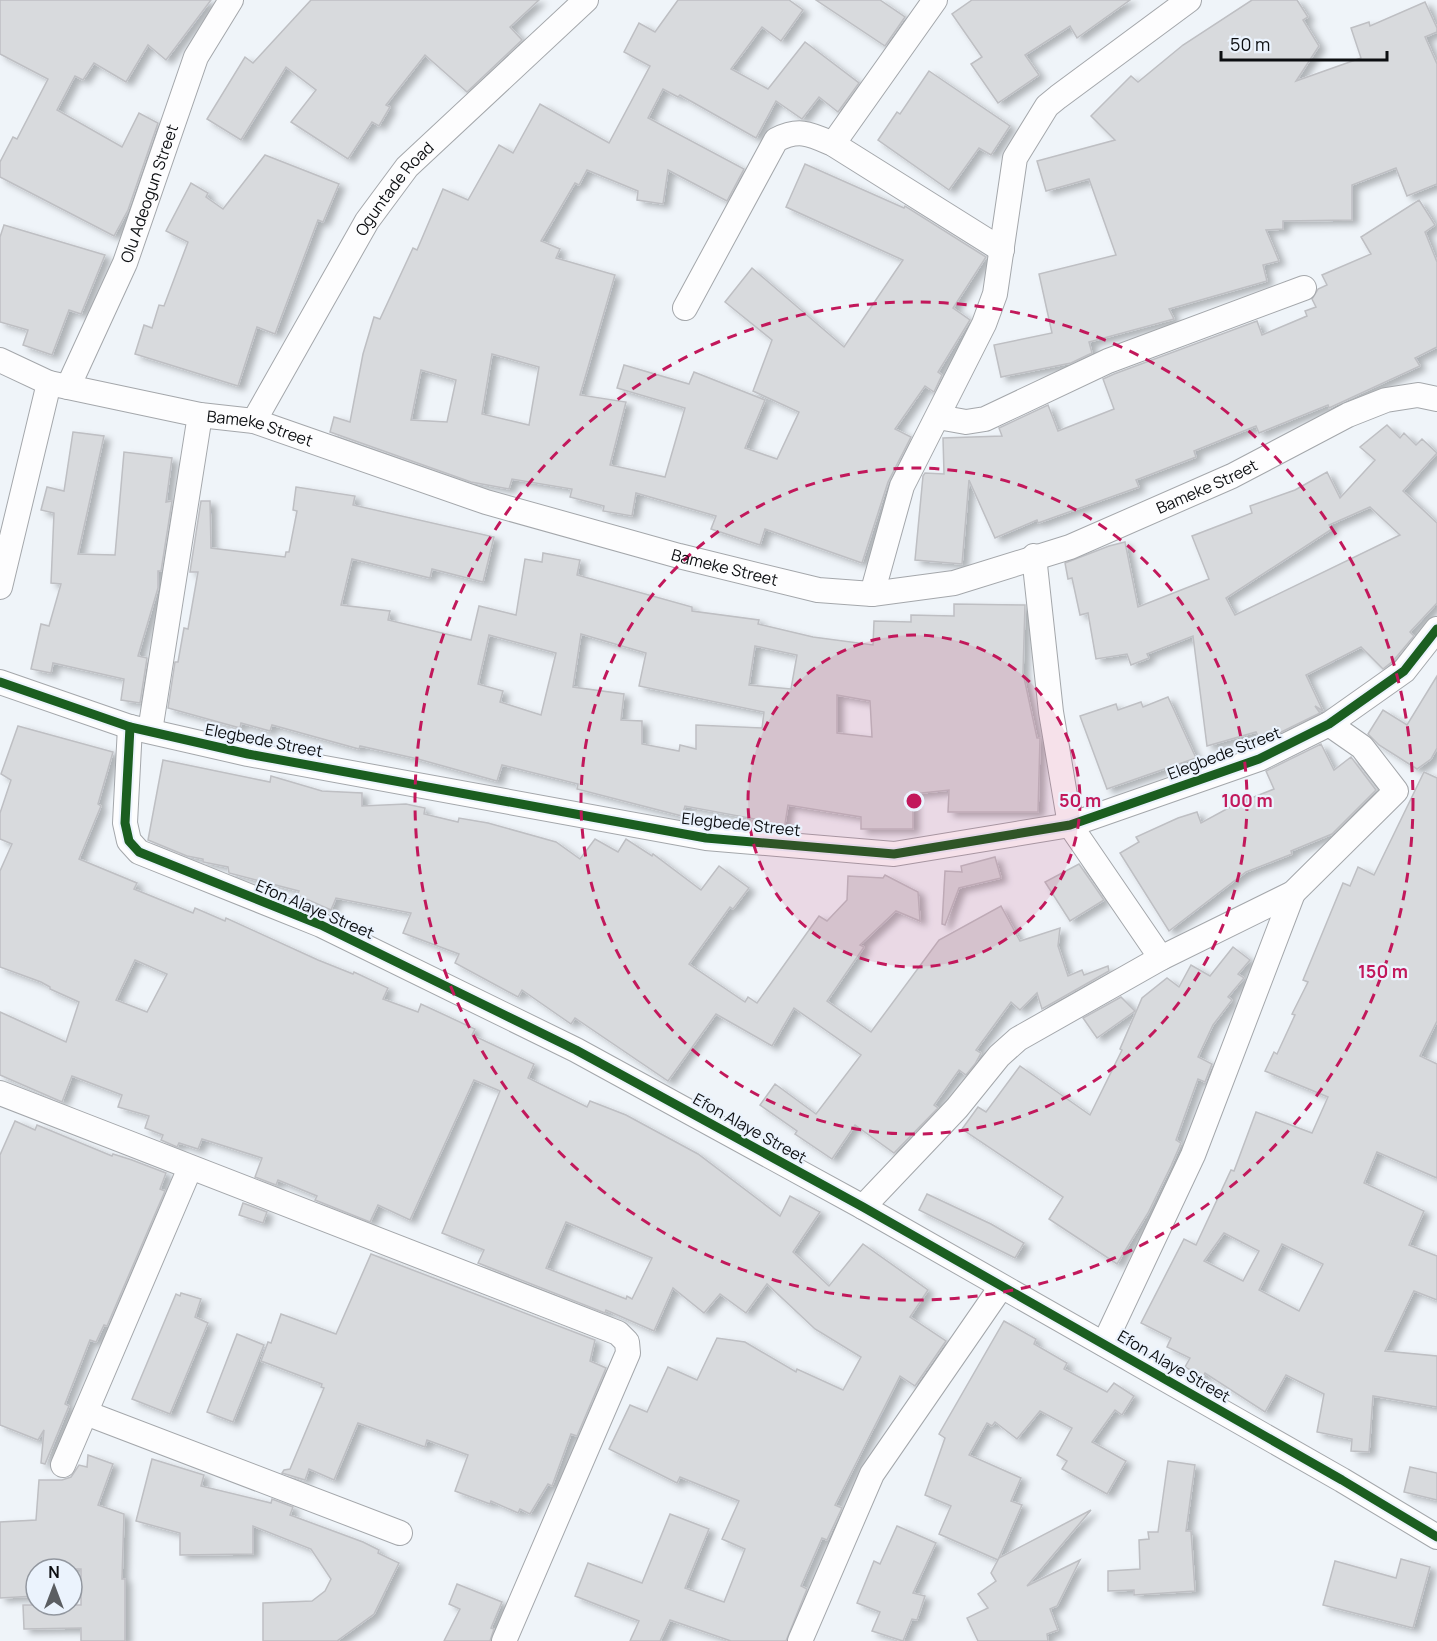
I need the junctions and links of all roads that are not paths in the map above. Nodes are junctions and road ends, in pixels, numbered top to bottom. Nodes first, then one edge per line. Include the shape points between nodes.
1 (231, 0) edge
2 (586, 0) edge
3 (935, 0) edge
4 (1189, 0) edge
5 (833, 144) junction
6 (1002, 250) junction
7 (1304, 288) dead end
8 (685, 308) dead end
9 (0, 360) edge
10 (58, 385) junction
11 (1437, 399) edge
12 (200, 415) junction
13 (938, 417) junction
14 (254, 421) junction
15 (1034, 556) junction
16 (0, 587) edge
17 (872, 594) junction
18 (1437, 629) edge
19 (0, 682) edge
20 (1329, 724) junction
21 (140, 729) junction
22 (1070, 825) junction
23 (1293, 893) junction
24 (1161, 958) junction
25 (0, 1093) edge
26 (190, 1168) junction
27 (863, 1207) junction
28 (1000, 1287) junction
29 (1104, 1344) junction
30 (86, 1413) junction
31 (63, 1465) dead end
32 (400, 1533) dead end
33 (1437, 1537) edge
34 (504, 1641) edge
35 (800, 1641) edge

1 - 10 street, Olu Adeogun Street via 196,57 125,263
2 - 14 street, Oguntade Road via 407,167 367,221
3 - 5 street
4 - 6 street via 1047,106 1015,158
5 - 6 street
5 - 8 street via 810,134 791,132 776,140
6 - 13 street via 995,294
7 - 13 street via 1108,361 985,419 966,422
9 - 10 street, Bameke Street
10 - 12 street, Bameke Street
10 - 16 street, Olu Adeogun Street
11 - 15 street, Bameke Street via 1418,395 1386,400 1348,415 1233,476 1071,547
12 - 14 street, Bameke Street
12 - 21 street, Efon Alaye Street
13 - 17 street via 902,486
14 - 17 street, Bameke Street via 486,502 818,590
15 - 17 street, Bameke Street via 954,582
15 - 22 street via 1051,712
18 - 20 street, Elegbede Street via 1404,671
19 - 21 street, Elegbede Street
20 - 22 street, Elegbede Street via 1259,759
20 - 23 street via 1362,747 1396,791
21 - 22 street, Elegbede Street via 248,754 706,838 894,854
21 - 27 street, Efon Alaye Street via 125,823 129,841 139,852 321,925 555,1039
22 - 24 street
23 - 24 street
23 - 29 street via 1193,1155
24 - 27 street via 1018,1039
25 - 26 street
26 - 30 street
26 - 34 street via 618,1333 627,1342 628,1353
27 - 28 street, Efon Alaye Street
28 - 29 street, Efon Alaye Street
28 - 35 street via 872,1474
29 - 33 street, Efon Alaye Street
30 - 31 street
30 - 32 street

